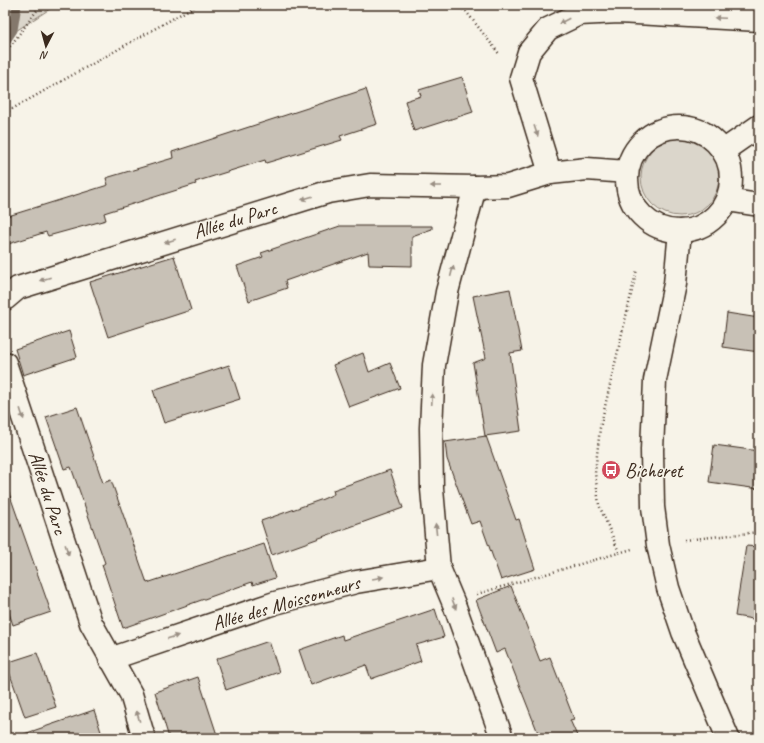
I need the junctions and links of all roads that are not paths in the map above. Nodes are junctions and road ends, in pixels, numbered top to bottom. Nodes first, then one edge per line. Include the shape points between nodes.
1 (759, 20) edge
2 (759, 126) edge
3 (723, 151) junction
4 (627, 172) junction
5 (550, 173) junction
6 (475, 187) junction
7 (727, 200) junction
8 (759, 206) edge
9 (680, 231) junction
10 (5, 299) edge
11 (5, 363) edge
12 (440, 568) junction
13 (110, 659) junction
14 (144, 738) edge
15 (502, 738) edge
16 (728, 738) edge

1 -> 5 street via 619,12 579,14 548,29 529,52 521,78
2 - 3 street
3 - 4 street via 709,136 689,128 668,128 649,137 639,147
3 - 7 street via 730,167 732,184
4 - 5 street, Allée du Parc via 587,169
4 - 9 street via 629,194 640,213 658,227
5 - 6 street, Allée du Parc via 508,186
6 -> 10 street, Allée du Parc via 370,185 328,192 18,288
12 -> 6 street via 432,488 434,365 447,292
7 - 8 street
7 - 9 street via 708,222 695,229
9 - 16 street via 675,284 655,380 653,507 668,588 683,632
11 -> 13 street, Allée du Parc via 91,623
13 -> 12 street, Allée des Moissonneurs via 275,603 356,582
12 -> 15 street
14 -> 13 street, Allée du Parc via 131,694

